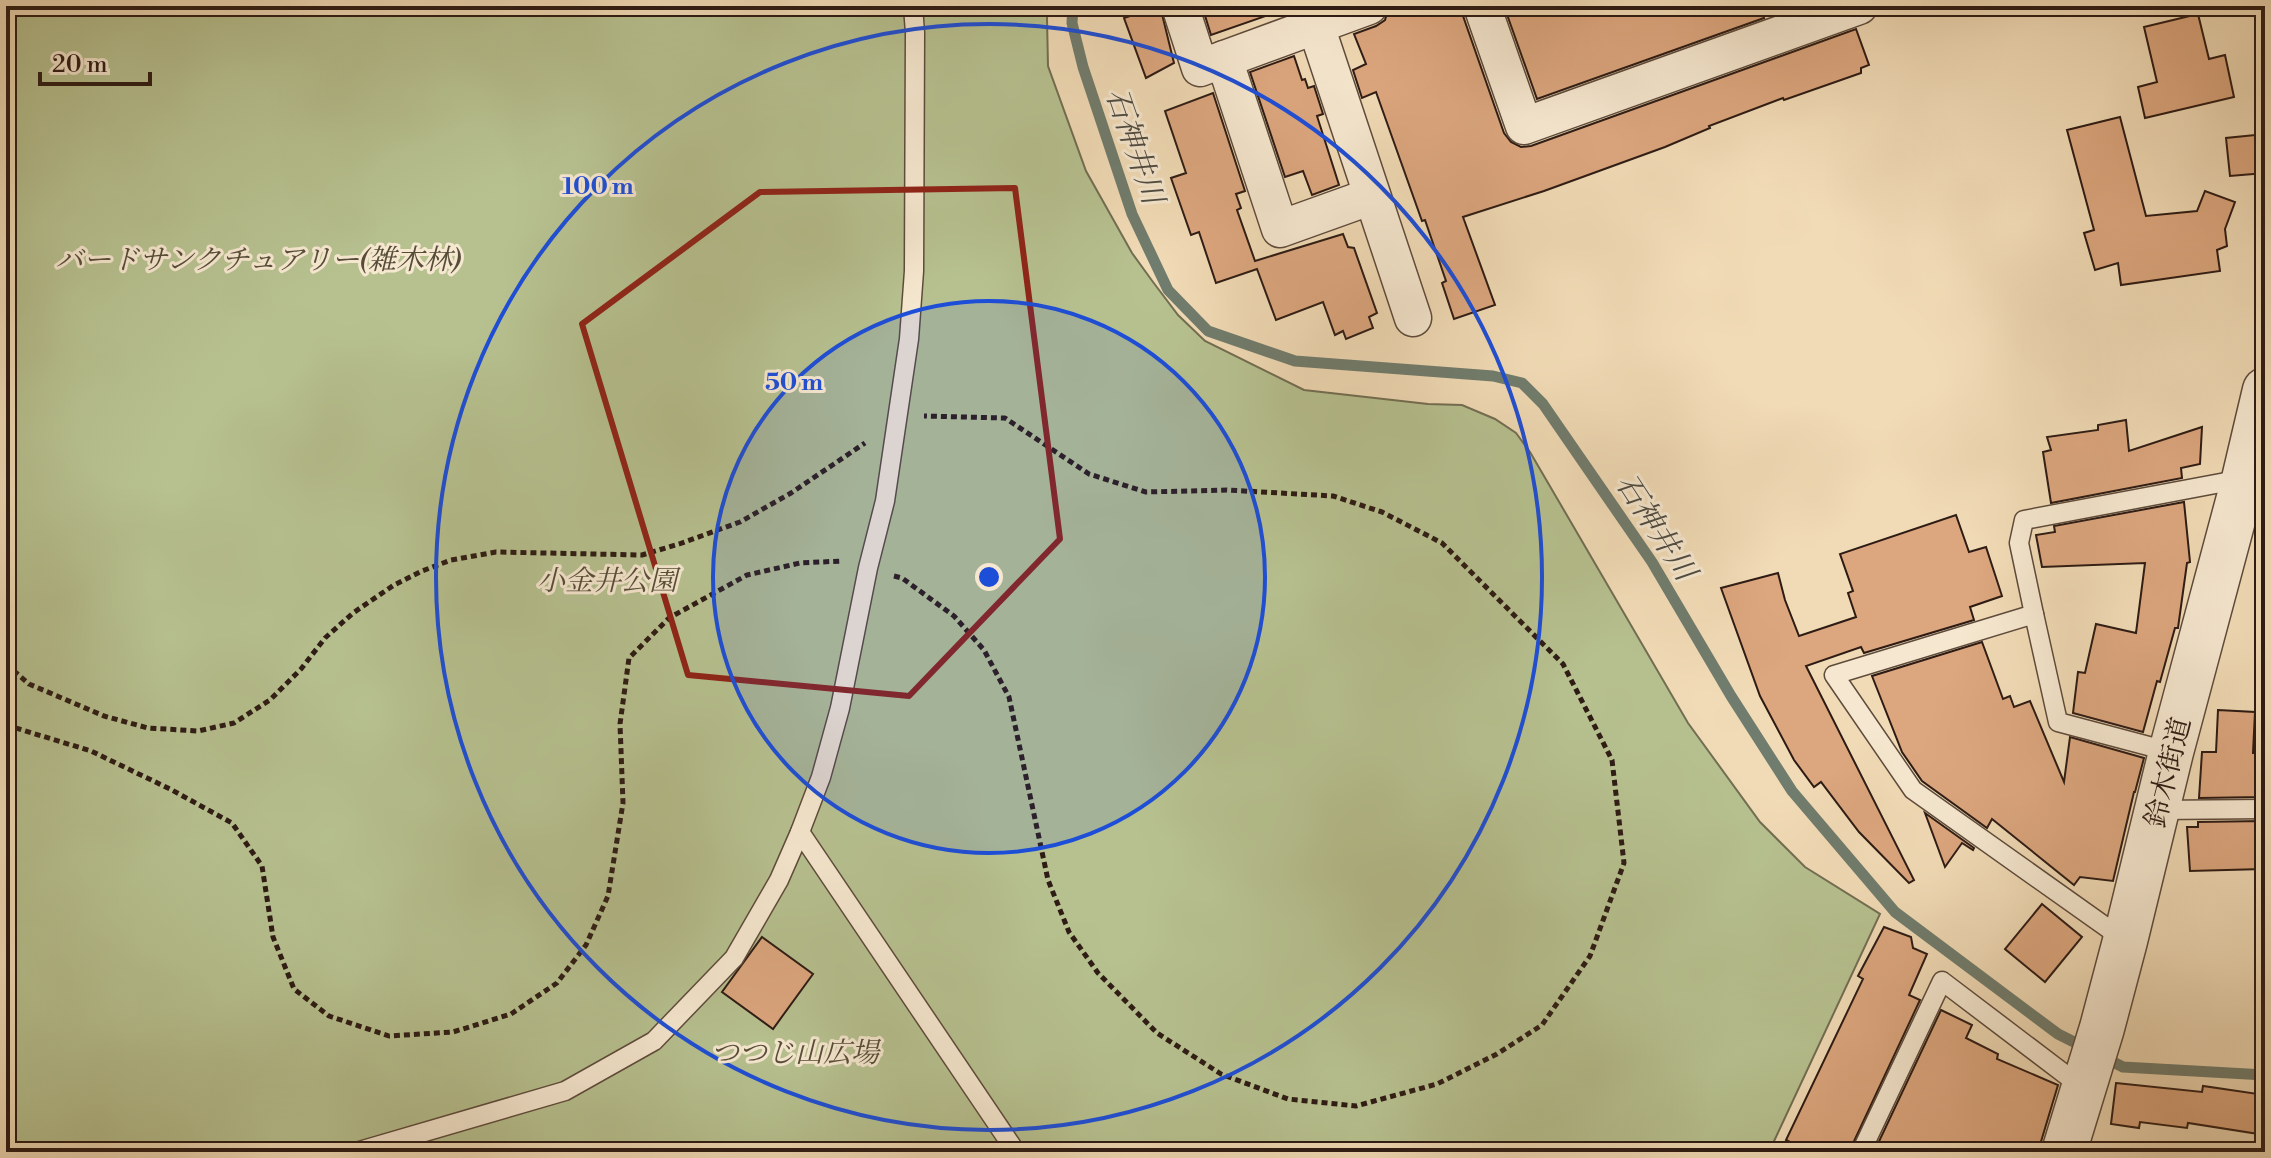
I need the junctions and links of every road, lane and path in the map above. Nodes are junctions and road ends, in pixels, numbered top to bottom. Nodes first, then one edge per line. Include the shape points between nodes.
1 (913, 6) edge
2 (1180, 6) edge
3 (1369, 6) edge
4 (1482, 6) edge
5 (1859, 6) edge
6 (1316, 26) junction
7 (1224, 59) junction
8 (1372, 196) junction
9 (1413, 318) dead end
10 (2265, 390) edge
11 (2244, 479) junction
12 (2034, 614) junction
13 (2171, 752) junction
14 (2265, 809) edge
15 (2158, 810) junction
16 (800, 832) junction
17 (2125, 941) junction
18 (2085, 1082) junction
19 (356, 1152) edge
20 (1016, 1152) edge
21 (1861, 1152) edge
22 (2064, 1152) edge

1 - 16 lane via 914,271 907,354 885,501 840,708
2 - 7 street via 1200,68
3 - 6 street
4 - 5 street via 1524,126
6 - 7 street
6 - 8 street
7 - 8 street via 1280,229
8 - 9 street
10 - 11 street, 鈴木街道
11 - 12 lane via 2024,520 2019,543
11 - 13 street, 鈴木街道
12 - 13 lane via 2058,722
12 - 17 lane via 1834,675 1913,790
13 - 15 street, 鈴木街道
14 - 15 lane
15 - 17 street, 鈴木街道
16 - 19 lane via 734,958 654,1041 565,1091
16 - 20 lane
17 - 18 street, 鈴木街道
18 - 21 lane via 1942,981
18 - 22 street, 鈴木街道

